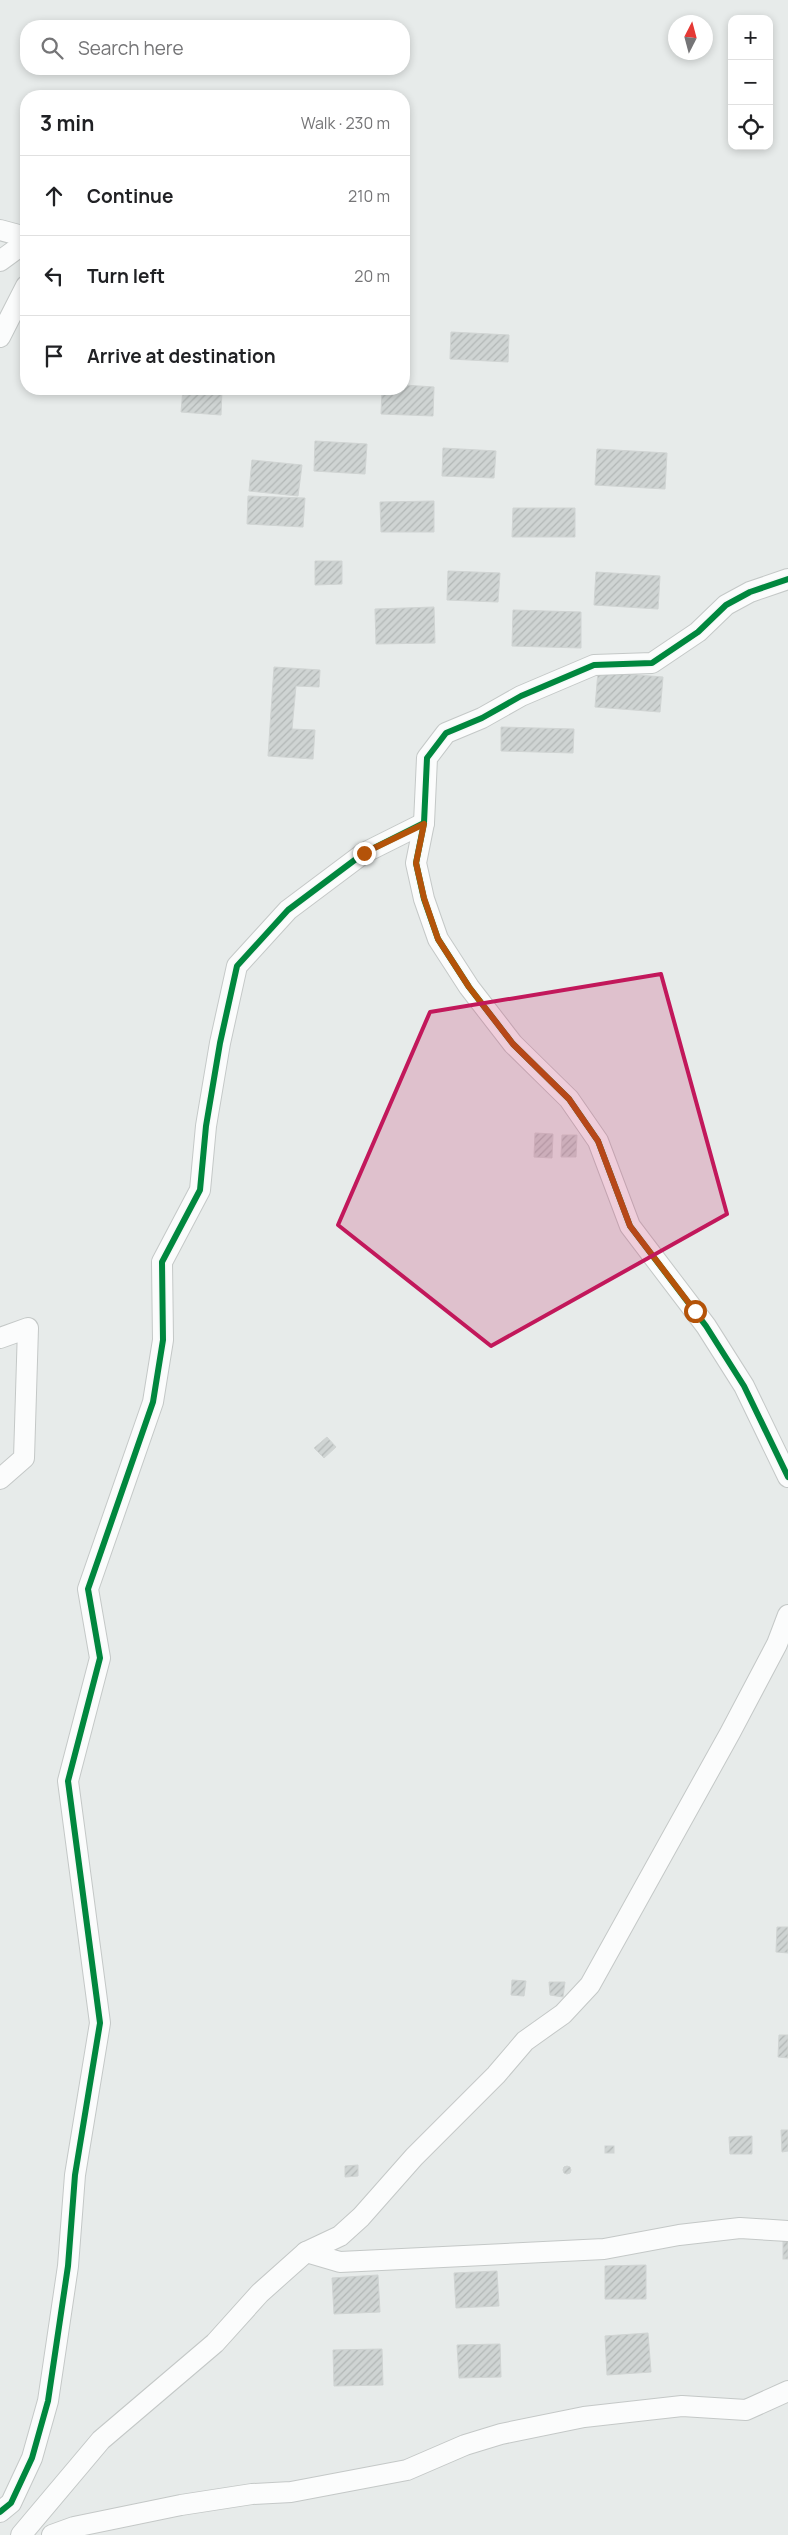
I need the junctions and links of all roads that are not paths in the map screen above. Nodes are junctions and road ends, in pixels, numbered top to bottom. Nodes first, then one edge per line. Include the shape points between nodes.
1 (0, 230) edge
2 (20, 235) edge
3 (20, 246) edge
4 (0, 261) edge
5 (20, 298) edge
6 (0, 337) edge
7 (788, 579) edge
8 (424, 824) junction
9 (0, 1338) edge
10 (788, 1476) edge
11 (0, 1479) edge
12 (788, 1615) edge
13 (788, 2231) edge
14 (306, 2252) junction
15 (788, 2391) edge
16 (0, 2512) edge
17 (21, 2535) edge
18 (52, 2535) edge

1 - 2 street
3 - 4 street
5 - 6 street
7 - 8 street via 726,604 698,632 652,663 594,665 446,733 427,758
8 - 10 street via 416,863 438,939 469,987 513,1044 569,1099 598,1141 630,1226 706,1326 744,1386
8 - 16 street via 364,853 288,910 237,966 220,1042 200,1190 162,1262 163,1340 153,1402 88,1589 100,1658 68,1781 100,2022 76,2175 68,2266 48,2401 32,2458 11,2503
9 - 11 street via 28,1328 24,1458
12 - 14 street via 777,1644 730,1733 590,1985 563,2014 525,2042 361,2217 340,2236
13 - 14 street via 740,2228 604,2249 340,2262
14 - 17 street via 260,2293 215,2343 101,2440
15 - 18 street via 746,2410 682,2406 584,2417 501,2434 406,2470 291,2492 252,2494 181,2505

